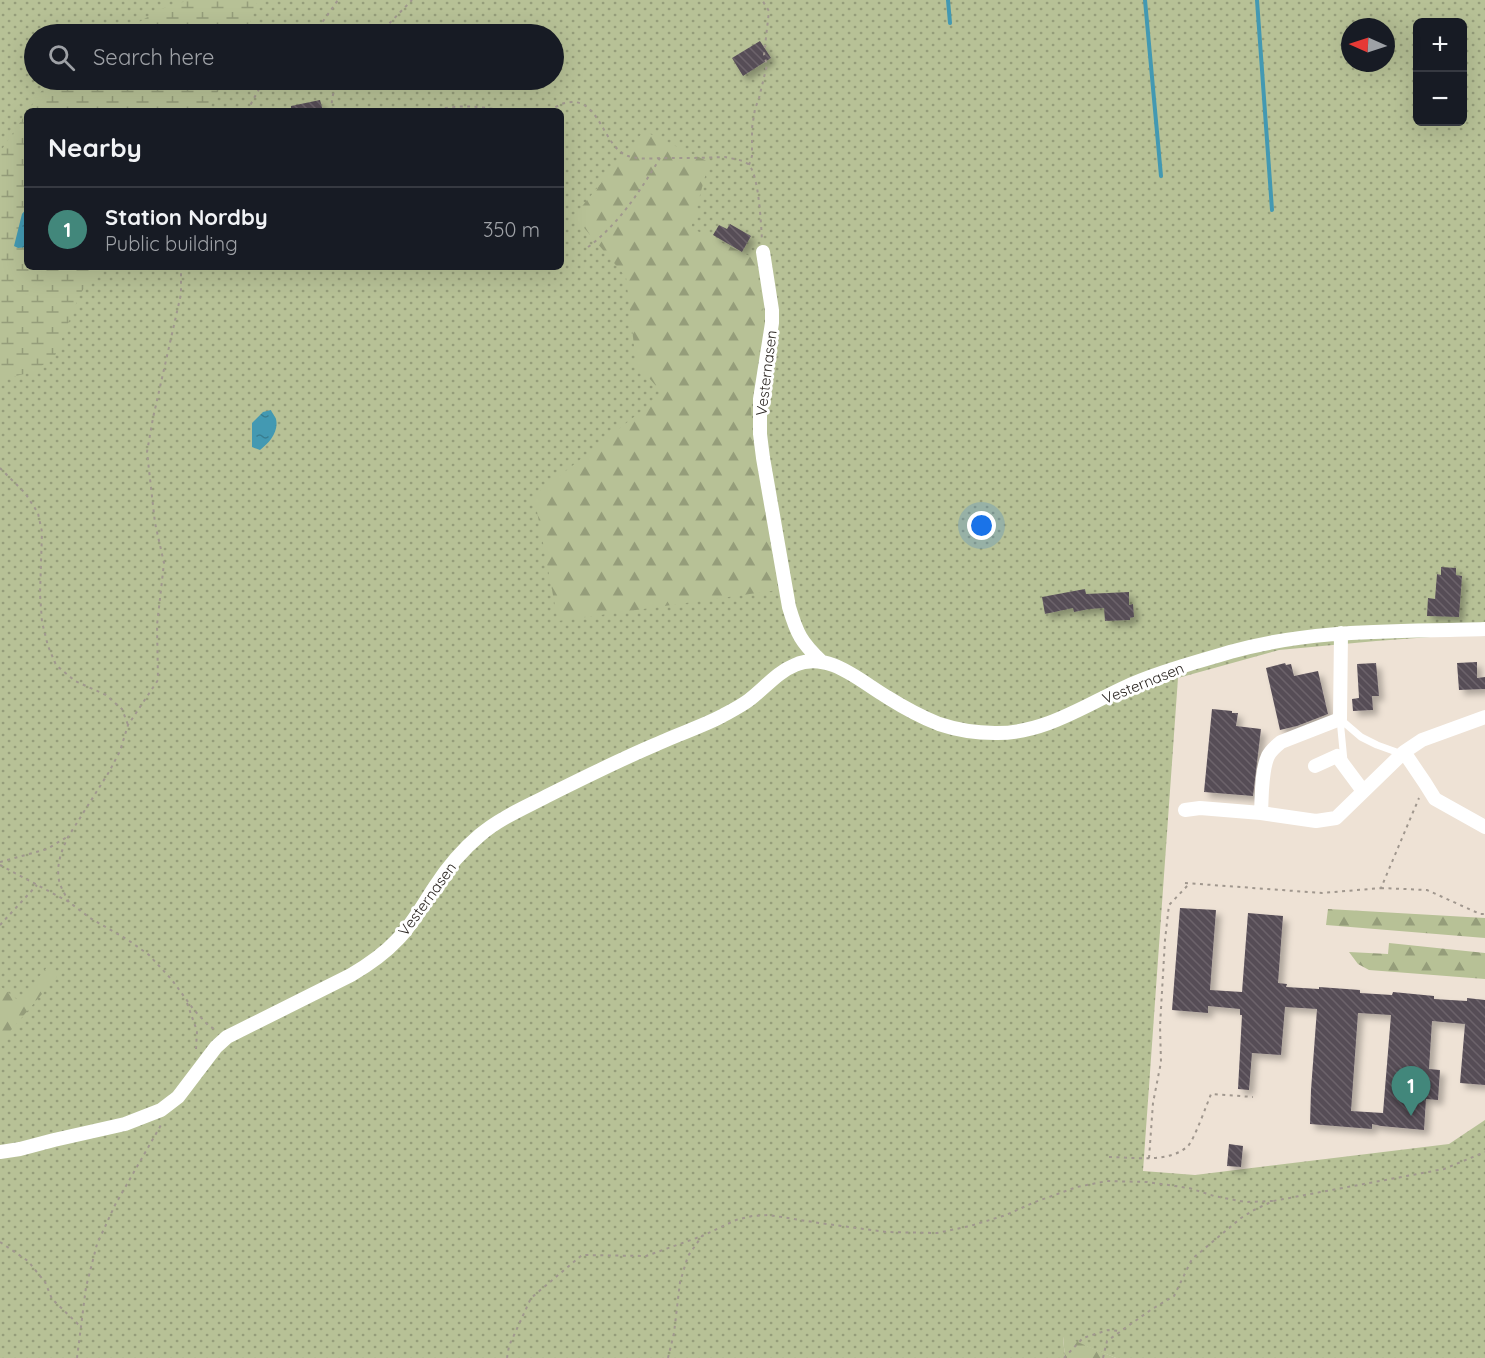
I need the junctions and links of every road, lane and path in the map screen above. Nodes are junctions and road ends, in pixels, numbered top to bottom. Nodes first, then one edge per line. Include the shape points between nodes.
1 (338, 0) edge
2 (412, 0) edge
3 (762, 0) edge
4 (321, 24) edge
5 (388, 24) edge
6 (259, 90) edge
7 (335, 90) edge
8 (249, 108) edge
9 (332, 108) edge
10 (444, 108) edge
11 (487, 108) edge
12 (555, 108) edge
13 (660, 158) junction
14 (749, 165) junction
15 (588, 247) dead end
16 (763, 252) joint
17 (182, 270) edge
18 (0, 468) edge
19 (1485, 629) edge
20 (1341, 633) junction
21 (821, 661) junction
22 (1485, 717) edge
23 (1340, 719) junction
24 (128, 725) junction
25 (1403, 753) junction
26 (1315, 766) dead end
27 (1344, 766) junction
28 (1425, 783) junction
29 (1363, 791) junction
30 (1185, 810) dead end
31 (1261, 813) junction
32 (1485, 827) edge
33 (68, 837) junction
34 (0, 863) edge
35 (1185, 883) dead end
36 (1190, 884) junction
37 (37, 885) junction
38 (1381, 888) junction
39 (69, 902) junction
40 (1485, 914) edge
41 (0, 925) edge
42 (186, 999) junction
43 (227, 1037) junction
44 (195, 1054) dead end
45 (1253, 1097) dead end
46 (162, 1122) dead end
47 (0, 1152) edge
48 (1485, 1152) edge
49 (1109, 1157) dead end
50 (1149, 1158) junction
51 (1273, 1201) junction
52 (702, 1236) junction
53 (0, 1242) edge
54 (81, 1327) junction
55 (1119, 1331) junction
56 (77, 1358) edge
57 (507, 1358) edge
58 (668, 1358) edge
59 (1064, 1358) edge
60 (1103, 1358) edge

1 - 4 path
2 - 5 path
3 - 14 path via 769,11 766,65 755,109
6 - 8 path
7 - 9 path
10 - 11 path
12 - 13 path via 578,102 600,121 606,134 627,156
13 - 14 path via 725,158
13 - 15 path via 618,220
14 - 16 path via 755,176
16 - 21 street, Vesternasen via 772,310 760,399 763,458 789,607 806,646
17 - 24 path via 181,294 147,452 164,563 157,625 158,680
18 - 24 path via 38,513 42,532 42,622 56,665 75,681 106,694 122,709
19 - 20 street, Vesternasen
20 - 21 street, Vesternasen via 1281,640 1231,652 1122,688 1040,727 999,734 936,723 842,668
20 - 23 street
21 - 43 street, Vesternasen via 792,666 722,716 609,765 502,818 449,866 405,931 368,965
22 - 25 street via 1422,740
23 - 25 lane via 1361,737
23 - 27 lane
23 - 31 street via 1274,747 1265,766
24 - 33 path via 109,772
25 - 28 street
25 - 29 street
26 - 27 street via 1337,756
27 - 29 street
28 - 32 street via 1435,799
28 - 38 path
29 - 31 street via 1336,818 1327,820
30 - 31 street
33 - 34 path via 47,849
33 - 39 path via 58,872
34 - 37 path
35 - 36 path
36 - 38 path via 1322,893
36 - 50 path via 1169,905 1161,1062
37 - 39 path
37 - 41 path
38 - 40 path via 1427,890
39 - 42 path via 149,955
42 - 43 path via 208,1025
42 - 44 path via 197,1031
43 - 47 street, Vesternasen via 178,1097 161,1110 125,1124
45 - 50 path via 1211,1094 1189,1145 1177,1153
46 - 54 path via 97,1244
48 - 51 path via 1444,1169
49 - 50 path
51 - 52 path via 1245,1202 1189,1188 1107,1181 1077,1187 1006,1215 937,1233 886,1232 769,1215 736,1220
51 - 55 path via 1248,1214 1192,1259 1174,1296
52 - 57 path via 646,1256 582,1255 531,1298
52 - 58 path via 688,1256 680,1282
53 - 54 path via 28,1261 45,1282 52,1299
54 - 56 path
55 - 59 path via 1108,1330 1083,1338
55 - 60 path via 1107,1341

